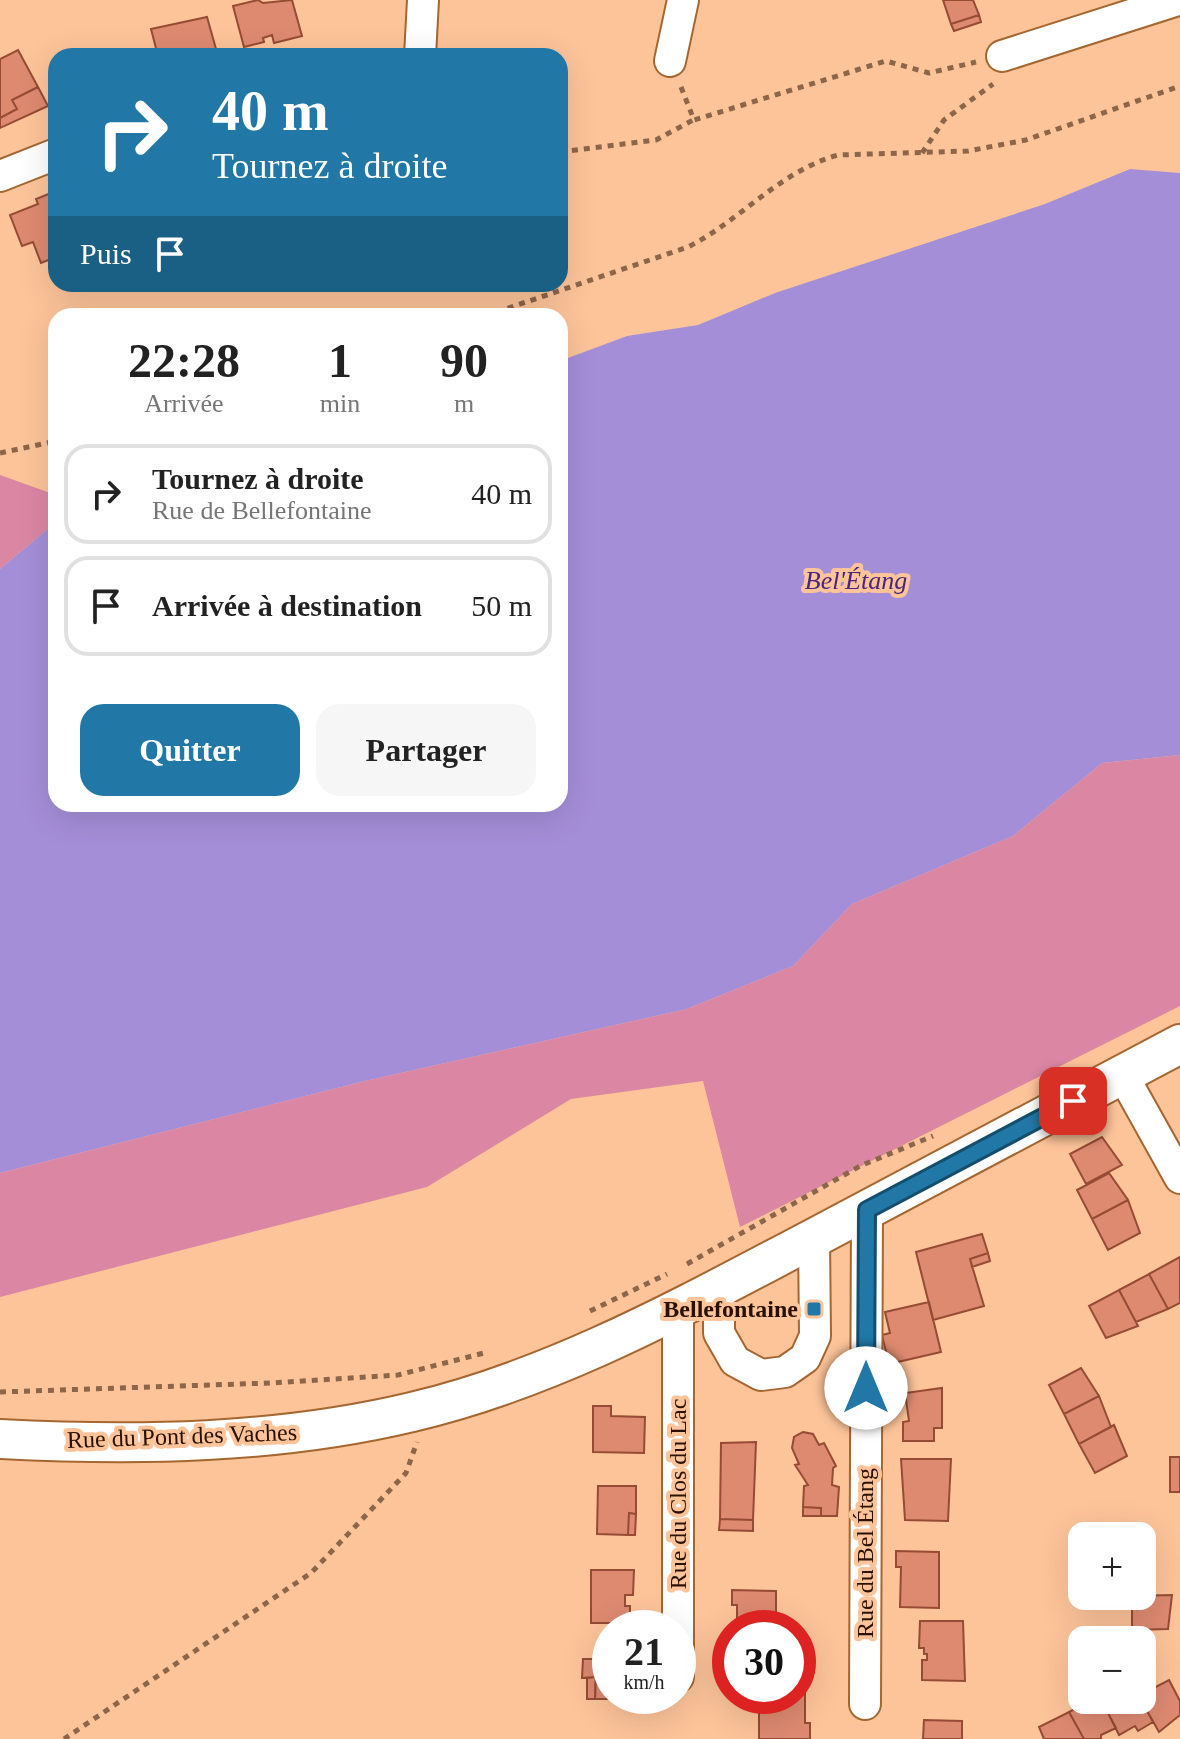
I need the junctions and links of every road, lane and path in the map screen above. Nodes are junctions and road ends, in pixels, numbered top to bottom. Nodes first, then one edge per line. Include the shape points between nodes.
1 (423, 0) edge
2 (683, 0) edge
3 (1178, 0) edge
4 (415, 48) edge
5 (1002, 56) junction
6 (670, 61) joint
7 (1180, 86) edge
8 (694, 120) junction
9 (568, 151) edge
10 (922, 153) junction
11 (48, 157) edge
12 (0, 176) edge
13 (568, 288) edge
14 (556, 292) edge
15 (509, 308) edge
16 (48, 443) edge
17 (0, 453) edge
18 (1180, 1044) edge
19 (1122, 1074) junction
20 (946, 1133) dead end
21 (1180, 1178) edge
22 (867, 1210) junction
23 (814, 1238) junction
24 (719, 1288) junction
25 (678, 1310) junction
26 (589, 1311) dead end
27 (494, 1351) dead end
28 (0, 1392) edge
29 (430, 1407) junction
30 (0, 1439) edge
31 (678, 1610) edge
32 (865, 1704) dead end
33 (64, 1739) edge

1 - 4 street
2 - 6 street
3 - 5 street
5 - 8 path via 929,73 886,61
5 - 10 path via 1007,74 944,120
6 - 8 path
7 - 10 path via 1026,140
8 - 9 path via 656,140
10 - 13 path via 819,160 688,247
11 - 12 street
14 - 15 path
16 - 17 path
18 - 19 street, Rue du Pont des Vaches
19 - 21 street
19 - 22 street, Rue du Pont des Vaches
20 - 26 path via 860,1166 680,1268
22 - 23 street, Rue du Pont des Vaches
22 - 32 street, Rue du Bel Étang
23 - 24 street, Rue du Pont des Vaches
23 - 24 street via 815,1336 805,1358 785,1372 761,1375 735,1361 719,1333
24 - 25 street, Rue du Pont des Vaches
25 - 29 street, Rue du Pont des Vaches via 540,1374
25 - 31 street, Rue du Clos du Lac
27 - 28 path via 398,1375
29 - 30 street, Rue du Pont des Vaches via 322,1430 248,1437
29 - 33 path via 406,1473 311,1573

